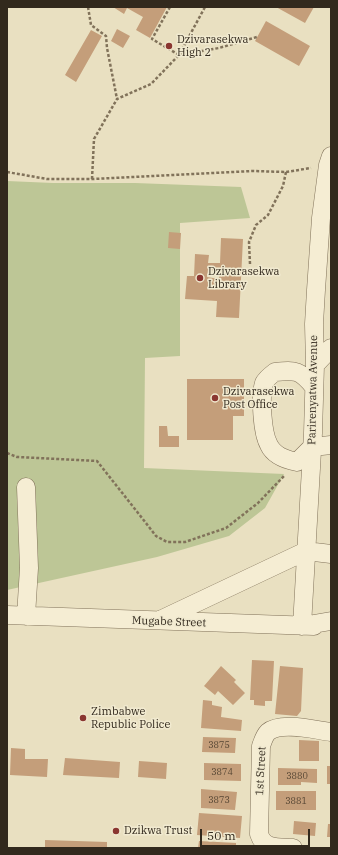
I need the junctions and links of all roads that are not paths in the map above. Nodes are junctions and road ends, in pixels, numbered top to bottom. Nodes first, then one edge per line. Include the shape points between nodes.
1 (330, 161) edge
2 (326, 219) edge
3 (331, 348) edge
4 (315, 365) junction
5 (314, 387) junction
6 (331, 445) edge
7 (312, 447) junction
8 (26, 487) dead end
9 (306, 551) junction
10 (331, 554) edge
11 (7, 615) edge
12 (26, 616) junction
13 (331, 621) edge
14 (158, 622) junction
15 (302, 626) junction
16 (331, 627) edge
17 (331, 732) edge
18 (293, 848) edge

1 - 2 street, Parirenyatwa Avenue
2 - 4 street, Parirenyatwa Avenue via 314,324
3 - 4 street
4 - 5 street, Parirenyatwa Avenue
5 - 7 street, Parirenyatwa Avenue
5 - 7 street via 304,375 290,371 274,372 264,382 261,398 269,445 276,453 286,460 297,462
6 - 7 street
7 - 9 street, Parirenyatwa Avenue
8 - 12 street via 29,568
9 - 10 street
9 - 14 street
9 - 15 street, Parirenyatwa Avenue
11 - 12 street, Mugabe Street
12 - 14 street, Mugabe Street
13 - 15 street
14 - 15 street, Mugabe Street
15 - 16 street, Mugabe Street
17 - 18 street, 1st Street via 287,727 276,728 263,738 260,839 267,845

